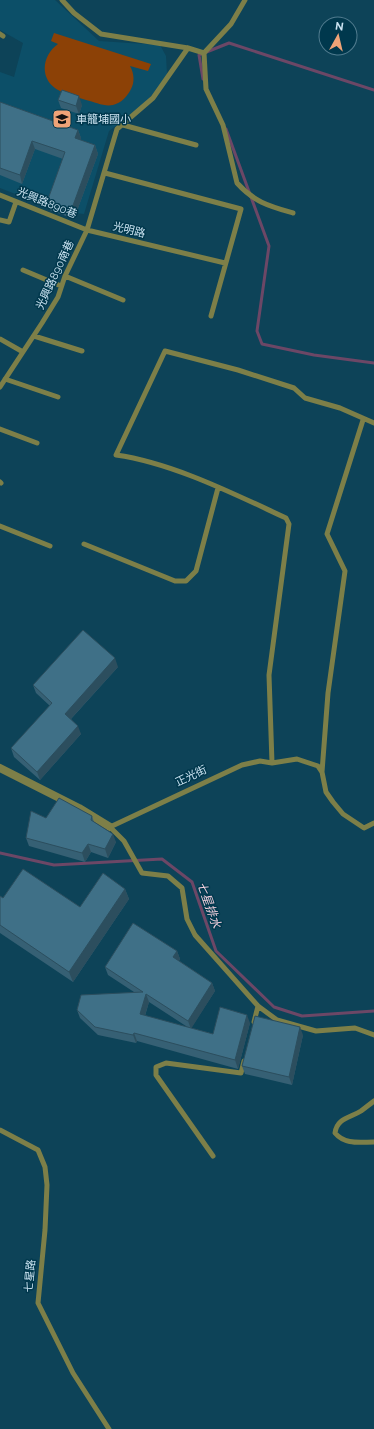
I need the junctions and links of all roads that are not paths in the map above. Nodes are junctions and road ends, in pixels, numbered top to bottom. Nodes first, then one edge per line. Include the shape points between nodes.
1 (62, 0) edge
2 (245, 0) edge
3 (188, 48) junction
4 (204, 53) junction
5 (123, 125) junction
6 (196, 145) dead end
7 (105, 173) junction
8 (0, 196) edge
9 (16, 202) junction
10 (293, 213) dead end
11 (0, 220) edge
12 (87, 230) junction
13 (225, 263) junction
14 (23, 270) dead end
15 (65, 276) junction
16 (61, 286) junction
17 (123, 300) dead end
18 (211, 316) dead end
19 (34, 336) junction
20 (0, 339) edge
21 (82, 351) dead end
22 (23, 352) junction
23 (5, 379) junction
24 (0, 387) edge
25 (58, 397) dead end
26 (364, 420) junction
27 (374, 423) edge
28 (0, 428) edge
29 (38, 443) dead end
30 (218, 488) junction
31 (0, 526) edge
32 (84, 544) dead end
33 (50, 546) dead end
34 (272, 762) junction
35 (0, 768) edge
36 (322, 772) junction
37 (374, 823) edge
38 (110, 827) junction
39 (258, 1006) junction
40 (252, 1028) edge
41 (374, 1035) edge
42 (245, 1058) edge
43 (374, 1101) edge
44 (0, 1130) edge
45 (374, 1142) edge
46 (213, 1156) dead end
47 (109, 1429) edge

1 - 3 lane via 74,13 102,34
2 - 4 lane via 231,24
3 - 4 lane
3 - 5 lane via 154,98
4 - 10 lane via 206,89 223,125 238,183 263,205
5 - 6 lane
5 - 7 lane via 117,129
7 - 12 lane
7 - 13 lane via 241,209
8 - 9 lane, 光興路890巷
9 - 11 lane via 9,222
9 - 12 lane, 光興路890巷
12 - 13 lane, 光明路
12 - 15 lane, 光興路890南巷
13 - 18 lane
14 - 16 lane
15 - 16 lane, 光興路890南巷
15 - 17 lane
16 - 19 lane, 光興路890南巷 via 58,296
19 - 21 lane
19 - 22 lane, 光興路890南巷
20 - 22 lane
22 - 23 lane, 光興路890南巷
23 - 24 lane, 光興路890南巷
23 - 25 lane
26 - 27 lane
26 - 30 lane via 340,408 305,398 294,388 165,351 116,455 142,459
26 - 36 lane via 327,534 345,571 328,693
28 - 29 lane
30 - 32 lane via 196,571 186,581 175,581
30 - 34 lane via 286,518 289,524 269,675
31 - 33 lane
34 - 36 lane, 正光街 via 297,759 318,766
34 - 38 lane, 正光街 via 260,761 242,765
35 - 38 street via 80,808
36 - 37 lane via 326,792 343,814 364,828
38 - 39 lane via 124,841 142,873 168,876 182,888 187,919 195,935
39 - 40 lane
39 - 41 lane via 277,1020 316,1031 355,1028
42 - 46 lane via 241,1073 166,1064 156,1067 156,1075
43 - 45 lane via 360,1112 346,1117 336,1128 335,1133 340,1139 351,1142
44 - 47 lane, 七星路 via 38,1150 45,1167 47,1185 38,1303 73,1373

